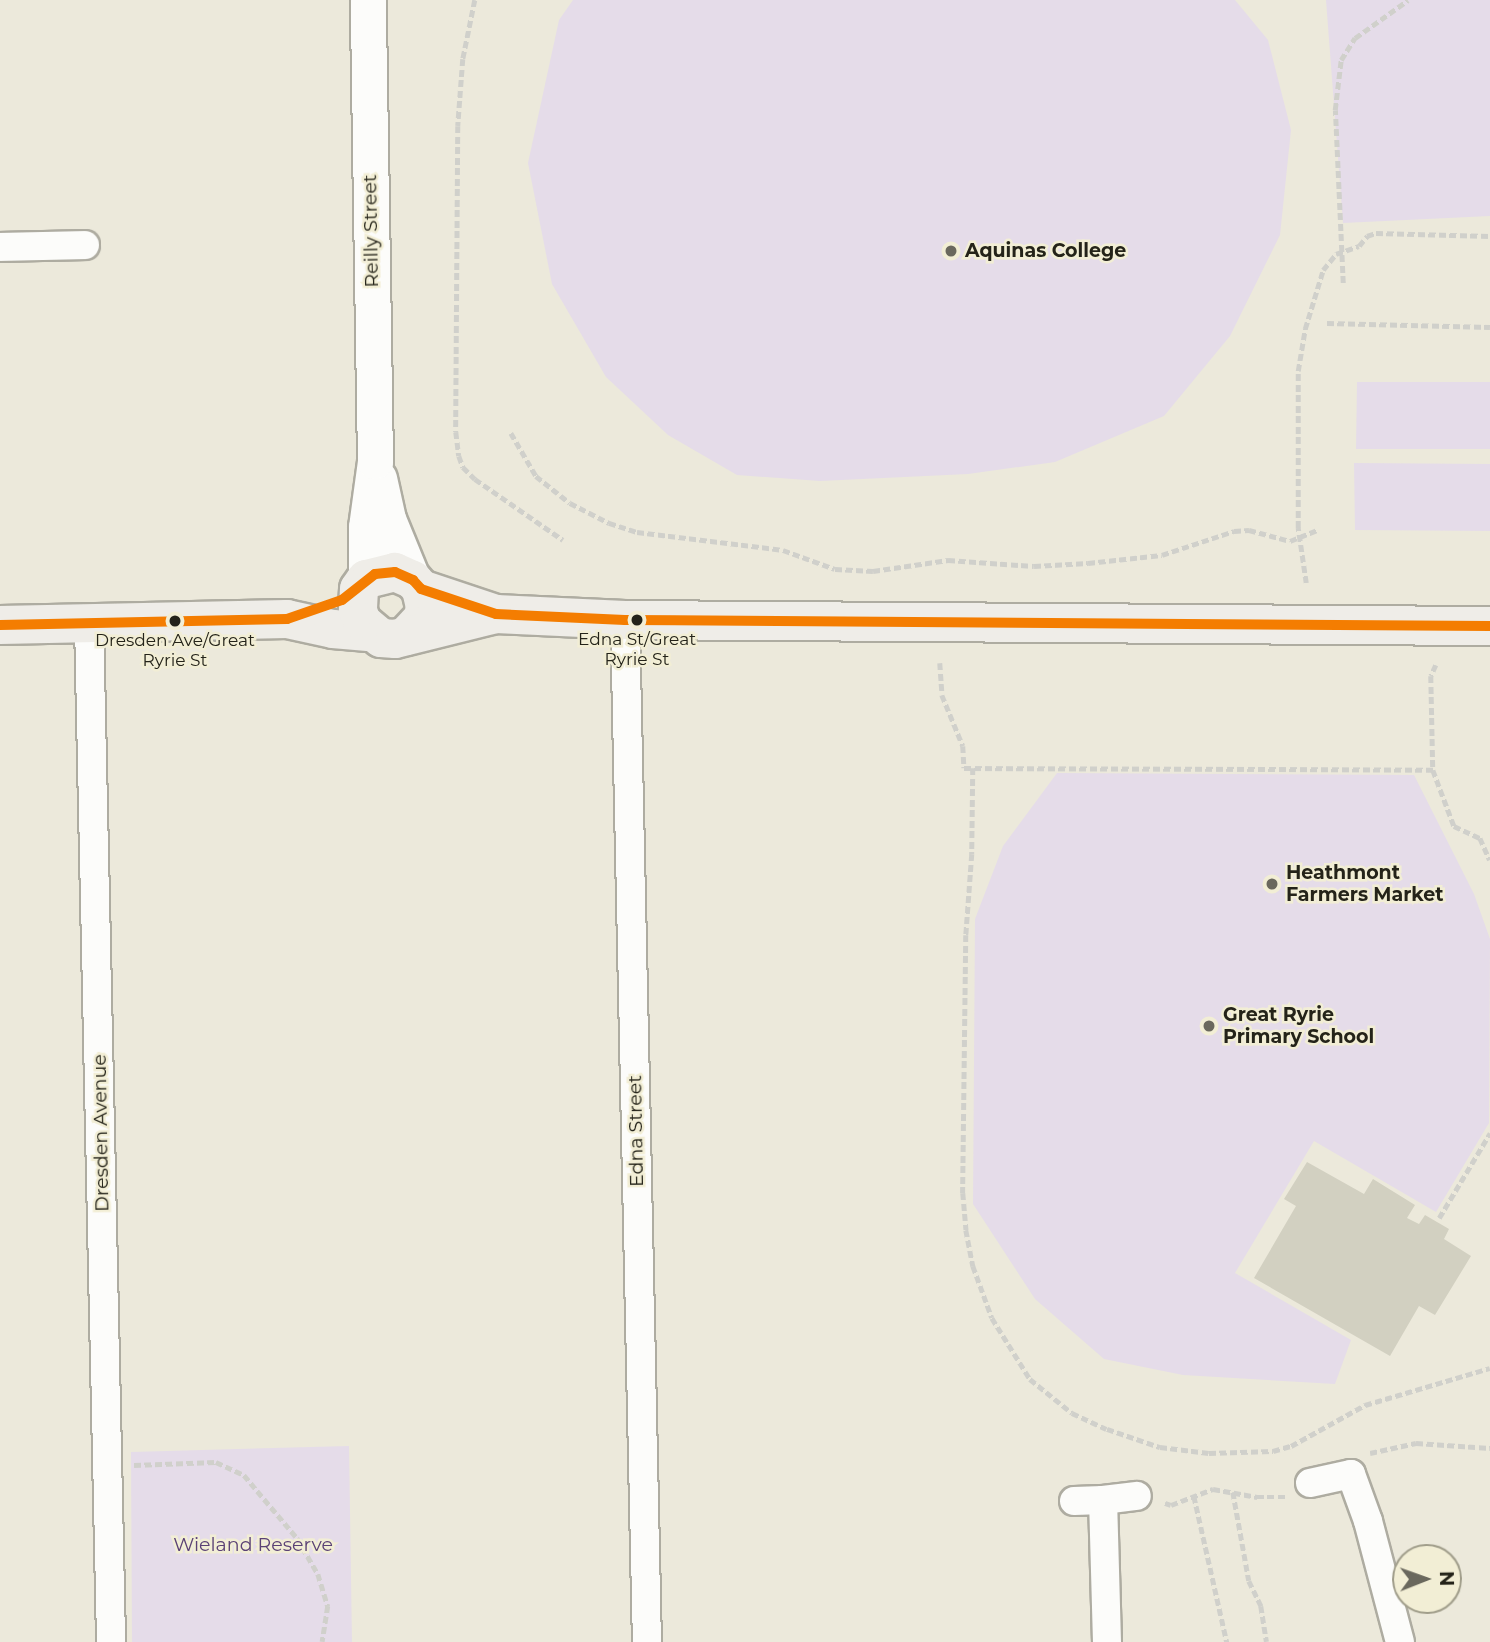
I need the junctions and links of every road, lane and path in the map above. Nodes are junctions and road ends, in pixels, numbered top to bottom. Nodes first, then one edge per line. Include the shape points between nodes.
1 (368, 0) edge
2 (475, 0) edge
3 (1408, 0) edge
4 (1490, 236) edge
5 (85, 245) dead end
6 (0, 247) edge
7 (1341, 252) junction
8 (1343, 283) dead end
9 (1327, 323) dead end
10 (1490, 327) edge
11 (511, 433) dead end
12 (375, 461) junction
13 (1319, 529) dead end
14 (1299, 538) junction
15 (563, 540) dead end
16 (1306, 583) dead end
17 (363, 584) junction
18 (417, 584) junction
19 (496, 614) junction
20 (287, 619) junction
21 (625, 620) junction
22 (89, 623) junction
23 (0, 625) edge
24 (1490, 626) edge
25 (388, 634) junction
26 (940, 663) dead end
27 (1436, 666) dead end
28 (973, 768) junction
29 (1433, 770) junction
30 (1490, 860) edge
31 (1490, 1133) edge
32 (1439, 1219) dead end
33 (1490, 1368) edge
34 (1490, 1448) edge
35 (108, 1466) junction
36 (1350, 1474) junction
37 (1310, 1483) joint
38 (1233, 1492) junction
39 (1138, 1496) joint
40 (1194, 1496) junction
41 (1103, 1500) junction
42 (1074, 1501) dead end
43 (111, 1642) edge
44 (322, 1642) edge
45 (646, 1642) edge
46 (1107, 1642) edge
47 (1227, 1642) edge
48 (1268, 1642) edge
49 (1400, 1642) edge

1 - 12 street, Reilly Street
2 - 15 path via 463,58 458,125 459,456 475,479
3 - 7 path via 1355,38 1341,60 1335,110
4 - 7 path via 1376,233
5 - 6 street
7 - 8 path
7 - 14 path via 1322,270 1298,372
9 - 10 path
11 - 14 path via 536,476 570,503 609,523 657,535 783,550 835,569 873,571 948,561 1034,566 1135,559 1249,530 1280,539
12 - 17 street, Reilly Street
12 - 18 street, Reilly Street via 388,519
13 - 14 path
14 - 16 path
17 - 18 main road via 375,574 395,572
17 - 20 main road via 342,600
17 - 25 main road via 358,611
18 - 19 main road
18 - 25 main road via 425,607 423,618
19 - 21 main road
19 - 25 main road
20 - 22 main road
20 - 25 main road
21 - 24 main road
21 - 45 street, Edna Street
22 - 23 main road
22 - 35 street, Dresden Avenue
26 - 28 path via 942,695 963,746 964,768
27 - 29 path via 1431,676
28 - 29 path
28 - 33 path via 966,935 966,1230 992,1318 1030,1379 1072,1413 1107,1429 1160,1447 1209,1453 1291,1446 1365,1405
29 - 30 path via 1454,826 1480,838
31 - 32 path
34 - 36 path via 1416,1443 1381,1449 1350,1460
35 - 43 street, Dresden Avenue
35 - 44 path via 216,1462 244,1475 297,1538 317,1574 328,1606
36 - 37 street
36 - 49 street via 1368,1521
37 - 38 path via 1290,1497
38 - 40 path via 1213,1489
38 - 48 path via 1250,1581
39 - 40 path via 1171,1505
39 - 41 street
40 - 47 path
41 - 42 street
41 - 46 street

